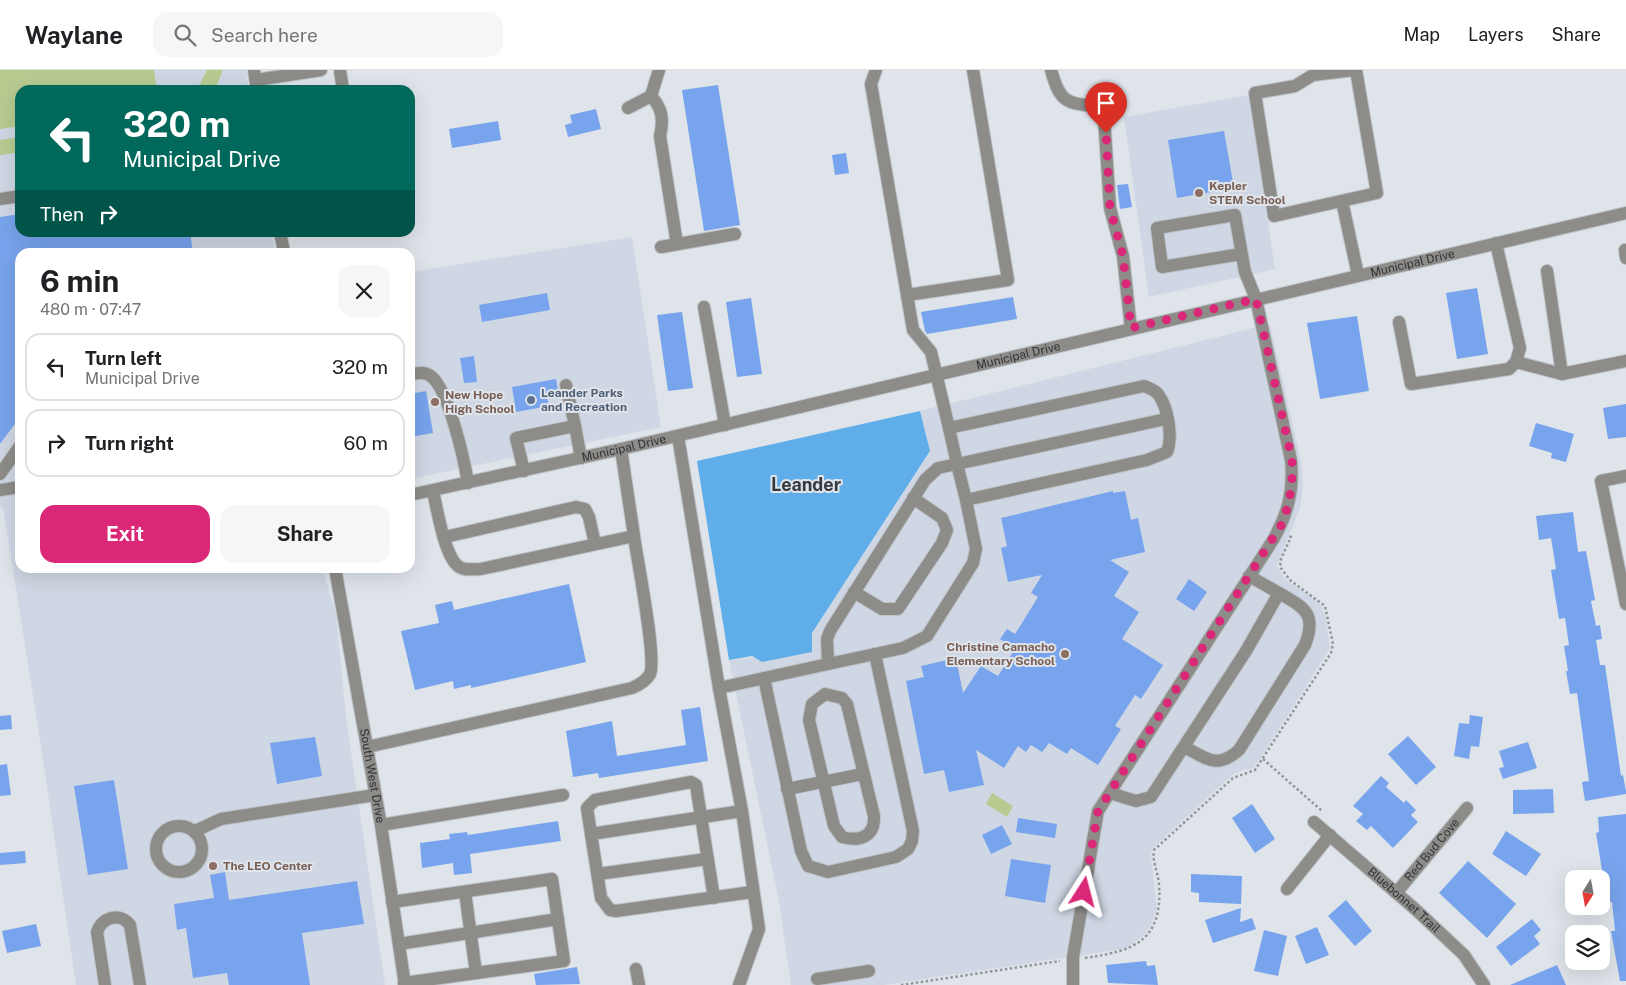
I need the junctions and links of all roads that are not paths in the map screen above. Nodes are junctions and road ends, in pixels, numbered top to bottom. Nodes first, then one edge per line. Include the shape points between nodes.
1 (321, 70) edge
2 (340, 70) edge
3 (659, 70) edge
4 (876, 70) edge
5 (973, 70) edge
6 (1051, 70) edge
7 (1355, 70) edge
8 (256, 80) edge
9 (342, 85) edge
10 (651, 96) junction
11 (628, 108) dead end
12 (15, 197) edge
13 (0, 199) edge
14 (1342, 201) junction
15 (1626, 213) edge
16 (735, 234) dead end
17 (1496, 243) junction
18 (677, 244) junction
19 (662, 247) dead end
20 (1241, 254) junction
21 (1547, 271) dead end
22 (1358, 275) junction
23 (908, 295) junction
24 (1256, 299) junction
25 (704, 307) dead end
26 (1399, 322) dead end
27 (1131, 328) junction
28 (1626, 361) edge
29 (1516, 362) junction
30 (415, 373) edge
31 (1562, 374) junction
32 (937, 375) junction
33 (566, 385) dead end
34 (1166, 419) junction
35 (725, 425) junction
36 (575, 426) junction
37 (949, 428) junction
38 (678, 436) junction
39 (621, 449) junction
40 (15, 453) edge
41 (581, 458) junction
42 (957, 464) junction
43 (524, 471) junction
44 (0, 474) edge
45 (1626, 476) edge
46 (468, 483) junction
47 (15, 488) edge
48 (0, 490) edge
49 (432, 490) junction
50 (415, 494) edge
51 (913, 498) junction
52 (966, 500) junction
53 (634, 536) junction
54 (445, 537) junction
55 (595, 544) junction
56 (336, 573) edge
57 (1249, 576) junction
58 (854, 592) junction
59 (1279, 593) junction
60 (1626, 604) edge
61 (875, 654) junction
62 (828, 664) junction
63 (764, 678) junction
64 (719, 688) junction
65 (367, 746) junction
66 (1184, 747) junction
67 (864, 774) junction
68 (824, 782) junction
69 (788, 789) junction
70 (1110, 792) junction
71 (375, 795) junction
72 (563, 795) dead end
73 (1467, 808) dead end
74 (742, 811) junction
75 (701, 818) junction
76 (1314, 822) dead end
77 (381, 825) junction
78 (195, 831) dead end
79 (591, 834) junction
80 (1330, 835) junction
81 (708, 859) junction
82 (598, 874) junction
83 (1286, 889) dead end
84 (465, 892) junction
85 (752, 892) junction
86 (1396, 893) junction
87 (714, 898) junction
88 (392, 902) junction
89 (558, 919) junction
90 (470, 933) junction
91 (399, 944) junction
92 (636, 969) dead end
93 (869, 971) dead end
94 (476, 973) junction
95 (817, 979) dead end
96 (843, 980) edge
97 (405, 984) edge
98 (105, 985) edge
99 (140, 985) edge
100 (639, 985) edge
101 (739, 985) edge
102 (1073, 985) edge
103 (1484, 985) edge

1 - 8 street
2 - 9 street
3 - 10 street
4 - 23 street via 871,84
5 - 23 street via 1008,280
6 - 27 street via 1057,91 1062,96 1075,105 1099,108 1104,116 1110,208 1123,256
7 - 14 street via 1377,193
7 - 14 street via 1313,75 1295,86 1255,93 1274,216
10 - 11 street
10 - 18 street via 659,104 662,114 660,136
12 - 13 street
14 - 22 street
15 - 17 street, Municipal Drive
16 - 18 street
17 - 22 street, Municipal Drive
17 - 29 street via 1520,348
18 - 19 street
20 - 20 street via 1235,215 1157,228 1162,266
20 - 24 street
21 - 31 street
22 - 24 street, Municipal Drive
23 - 32 street via 914,330 931,352
24 - 27 street, Municipal Drive
24 - 57 street via 1293,476 1282,524
25 - 35 street
26 - 29 street via 1411,384 1501,371
27 - 32 street, Municipal Drive
28 - 31 street
29 - 31 street
30 - 46 street via 431,376 439,385 462,449
32 - 35 street, Municipal Drive
32 - 37 street
33 - 36 street
34 - 37 street via 1156,391 1144,386
34 - 42 street
34 - 52 street via 1171,442 1167,452 1147,460
35 - 38 street, Municipal Drive
36 - 41 street
36 - 43 street via 516,438
37 - 42 street
38 - 39 street, Municipal Drive
38 - 64 street
39 - 41 street, Municipal Drive
39 - 53 street
40 - 44 street
41 - 43 street, Municipal Drive
42 - 51 street via 938,468
42 - 52 street
43 - 46 street, Municipal Drive
45 - 60 street via 1601,481
46 - 49 street, Municipal Drive
47 - 48 street
49 - 50 street, Municipal Drive
49 - 54 street
51 - 58 street
51 - 58 street via 942,518 946,530 942,543 898,609 882,609
52 - 61 street via 976,549 973,563 927,636 904,648
53 - 55 street
53 - 65 street via 652,651 650,674 643,682 632,688
54 - 55 street via 449,555 466,570
54 - 55 street via 576,506 584,509 589,517
56 - 65 street, South West Drive
57 - 59 street
57 - 70 street
58 - 62 street via 827,639
59 - 66 street
59 - 66 street via 1304,609 1311,620 1305,645 1239,750 1227,761 1214,762
61 - 62 street
61 - 69 street via 913,831 908,849 896,857 828,872 808,866 801,851
62 - 63 street
63 - 64 street
63 - 69 street
64 - 74 street
65 - 71 street, South West Drive
66 - 70 street via 1151,797 1136,800
67 - 68 street
67 - 68 street via 874,824 866,837 858,839 842,837 837,832
67 - 68 street via 847,704 842,698 825,694 812,704 809,712
68 - 69 street
70 - 102 street via 1095,821 1073,958
71 - 77 street, South West Drive
71 - 78 street via 221,819
72 - 77 street
73 - 86 street, Red Bud Cove
74 - 75 street
74 - 85 street
75 - 79 street
75 - 79 street via 696,785 691,782 595,800 587,808
75 - 81 street
76 - 80 street, Bluebonnet Trail
77 - 88 street, South West Drive
79 - 82 street
80 - 83 street
80 - 86 street, Bluebonnet Trail
81 - 82 street
81 - 87 street
82 - 87 street via 601,898 610,910
84 - 88 street
84 - 89 street via 552,879
84 - 90 street
85 - 87 street
85 - 101 street via 758,929
86 - 103 street, Bluebonnet Trail via 1464,955
88 - 91 street, South West Drive
89 - 90 street
89 - 94 street via 564,961
90 - 91 street
90 - 94 street
91 - 97 street, South West Drive
92 - 100 street
93 - 96 street
94 - 97 street
95 - 96 street
98 - 99 street via 97,932 107,918 118,918 130,925

